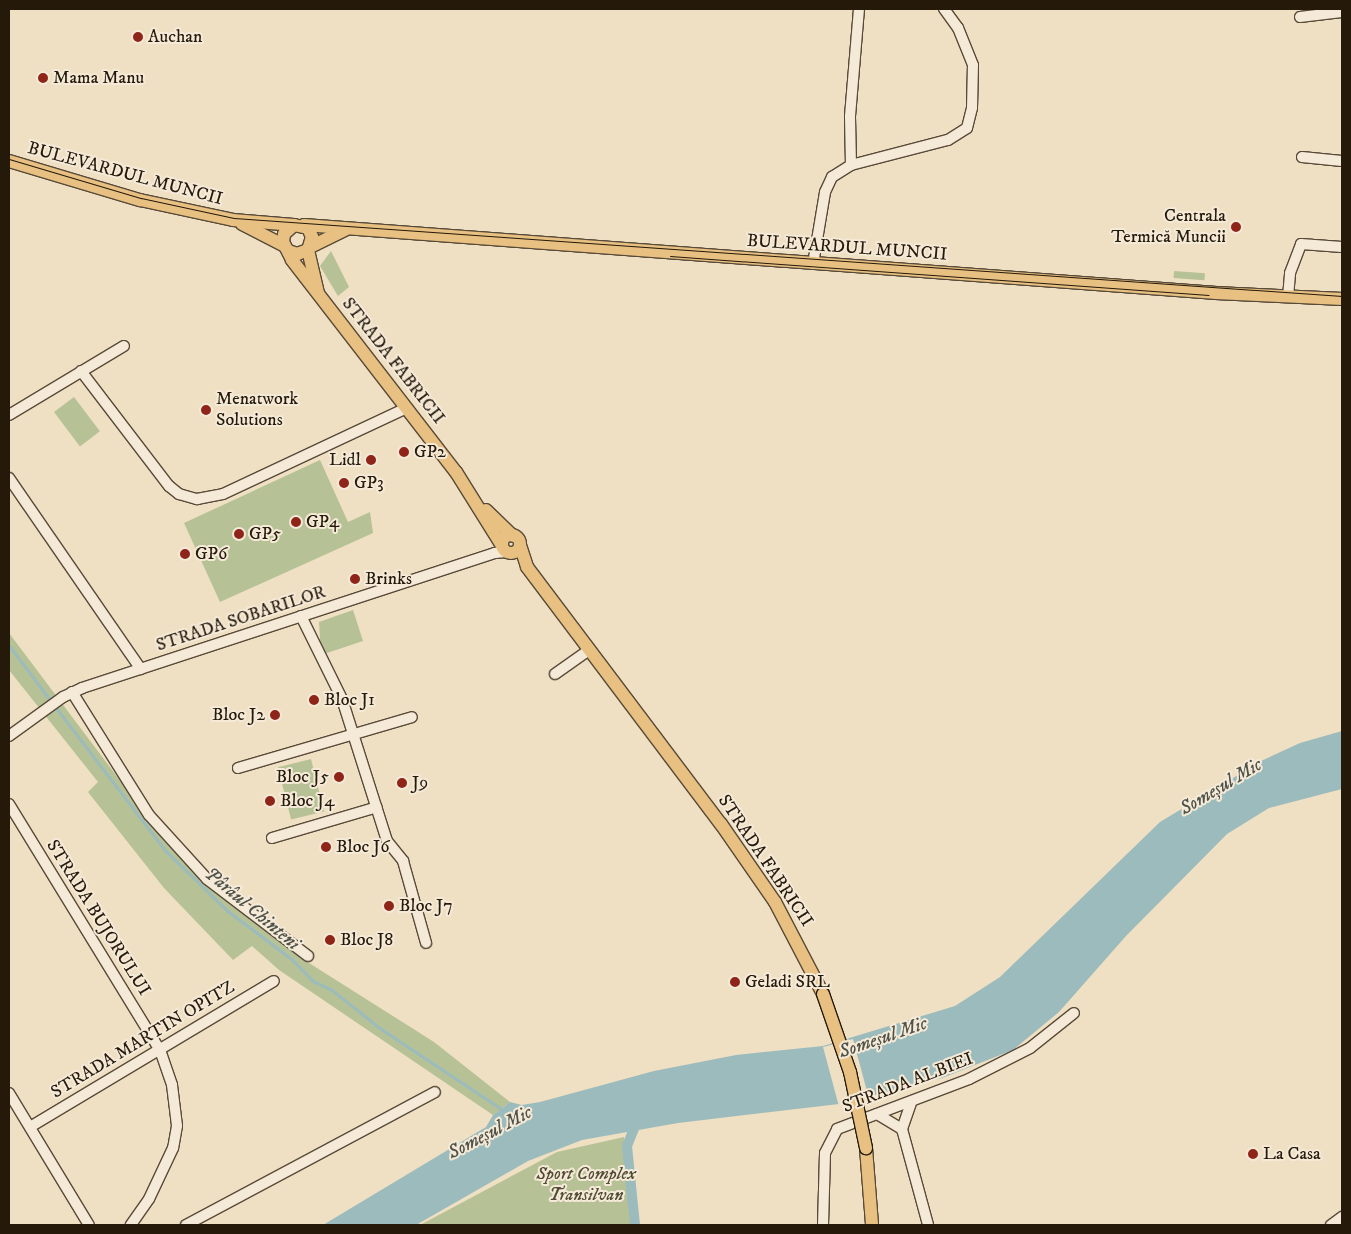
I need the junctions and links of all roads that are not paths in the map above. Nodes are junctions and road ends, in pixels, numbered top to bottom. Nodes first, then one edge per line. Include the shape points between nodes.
1 (858, 9) edge
2 (944, 9) edge
3 (1342, 12) edge
4 (1300, 17) dead end
5 (1302, 157) dead end
6 (9, 161) edge
7 (1342, 161) edge
8 (852, 165) junction
9 (233, 220) junction
10 (299, 225) junction
11 (350, 229) junction
12 (1342, 247) edge
13 (287, 248) junction
14 (309, 248) junction
15 (813, 264) junction
16 (318, 293) junction
17 (1288, 297) junction
18 (1342, 299) edge
19 (124, 346) dead end
20 (81, 371) junction
21 (407, 408) junction
22 (9, 415) edge
23 (9, 478) edge
24 (475, 499) junction
25 (517, 540) junction
26 (502, 550) junction
27 (525, 564) junction
28 (301, 616) junction
29 (589, 650) junction
30 (142, 668) junction
31 (555, 674) dead end
32 (68, 695) junction
33 (412, 717) dead end
34 (354, 734) junction
35 (9, 736) edge
36 (238, 768) dead end
37 (9, 804) edge
38 (377, 807) junction
39 (272, 838) dead end
40 (426, 943) dead end
41 (308, 956) dead end
42 (274, 982) dead end
43 (1074, 1013) dead end
44 (160, 1050) junction
45 (435, 1092) dead end
46 (9, 1093) edge
47 (911, 1103) junction
48 (877, 1114) junction
49 (30, 1127) junction
50 (902, 1129) junction
51 (1342, 1217) edge
52 (89, 1225) edge
53 (131, 1225) edge
54 (186, 1225) edge
55 (823, 1225) edge
56 (872, 1225) edge
57 (928, 1225) edge
58 (1332, 1225) edge

1 - 8 street via 850,116
2 - 8 street via 958,28 973,65 972,108 967,128 948,140
3 - 4 street
5 - 7 street
6 - 9 main road, BULEVARDUL MUNCII via 140,200
8 - 15 street via 832,176 828,184
9 - 10 main road, BULEVARDUL MUNCII
9 - 13 main road, BULEVARDUL MUNCII
10 - 11 main road, BULEVARDUL MUNCII
10 - 13 main road via 284,234
10 - 14 main road via 312,237
11 - 14 main road, BULEVARDUL MUNCII
11 - 15 main road, BULEVARDUL MUNCII
12 - 17 street via 1301,244 1290,273
13 - 14 main road via 297,254
13 - 16 main road, STRADA FABRICII via 303,279
14 - 16 main road, STRADA FABRICII
15 - 17 main road, BULEVARDUL MUNCII
16 - 21 main road, STRADA FABRICII
17 - 18 main road, BULEVARDUL MUNCII
19 - 20 street
20 - 21 street via 168,486 179,494 197,499 223,494
20 - 22 street
21 - 24 main road, STRADA FABRICII
23 - 30 street
24 - 25 main road, STRADA FABRICII
24 - 26 main road, STRADA FABRICII
25 - 26 main road via 515,553
25 - 27 main road, STRADA FABRICII
26 - 27 main road, STRADA FABRICII
26 - 28 street, STRADA SOBARILOR
27 - 29 main road, STRADA FABRICII
28 - 30 street, STRADA SOBARILOR
28 - 34 street via 342,699
29 - 31 street
29 - 56 main road, STRADA FABRICII, bridge via 759,878 804,952 839,1035 865,1138
30 - 32 street, STRADA SOBARILOR
32 - 35 street, STRADA SOBARILOR
32 - 41 street via 149,815 207,879
33 - 34 street
34 - 36 street
34 - 38 street
37 - 44 street, STRADA BUJORULUI
38 - 39 street
38 - 40 street via 387,841 403,861
42 - 44 street, STRADA MARTIN OPITZ
43 - 47 street, STRADA ALBIEI via 1014,1057
44 - 49 street, STRADA MARTIN OPITZ
44 - 53 street, STRADA BUJORULUI via 172,1085 177,1126 164,1171
45 - 54 street
46 - 49 street
47 - 48 street, STRADA ALBIEI
47 - 50 street
48 - 50 street
48 - 55 street, STRADA ALBIEI via 837,1129 828,1142
49 - 52 street
50 - 57 street
51 - 58 street

